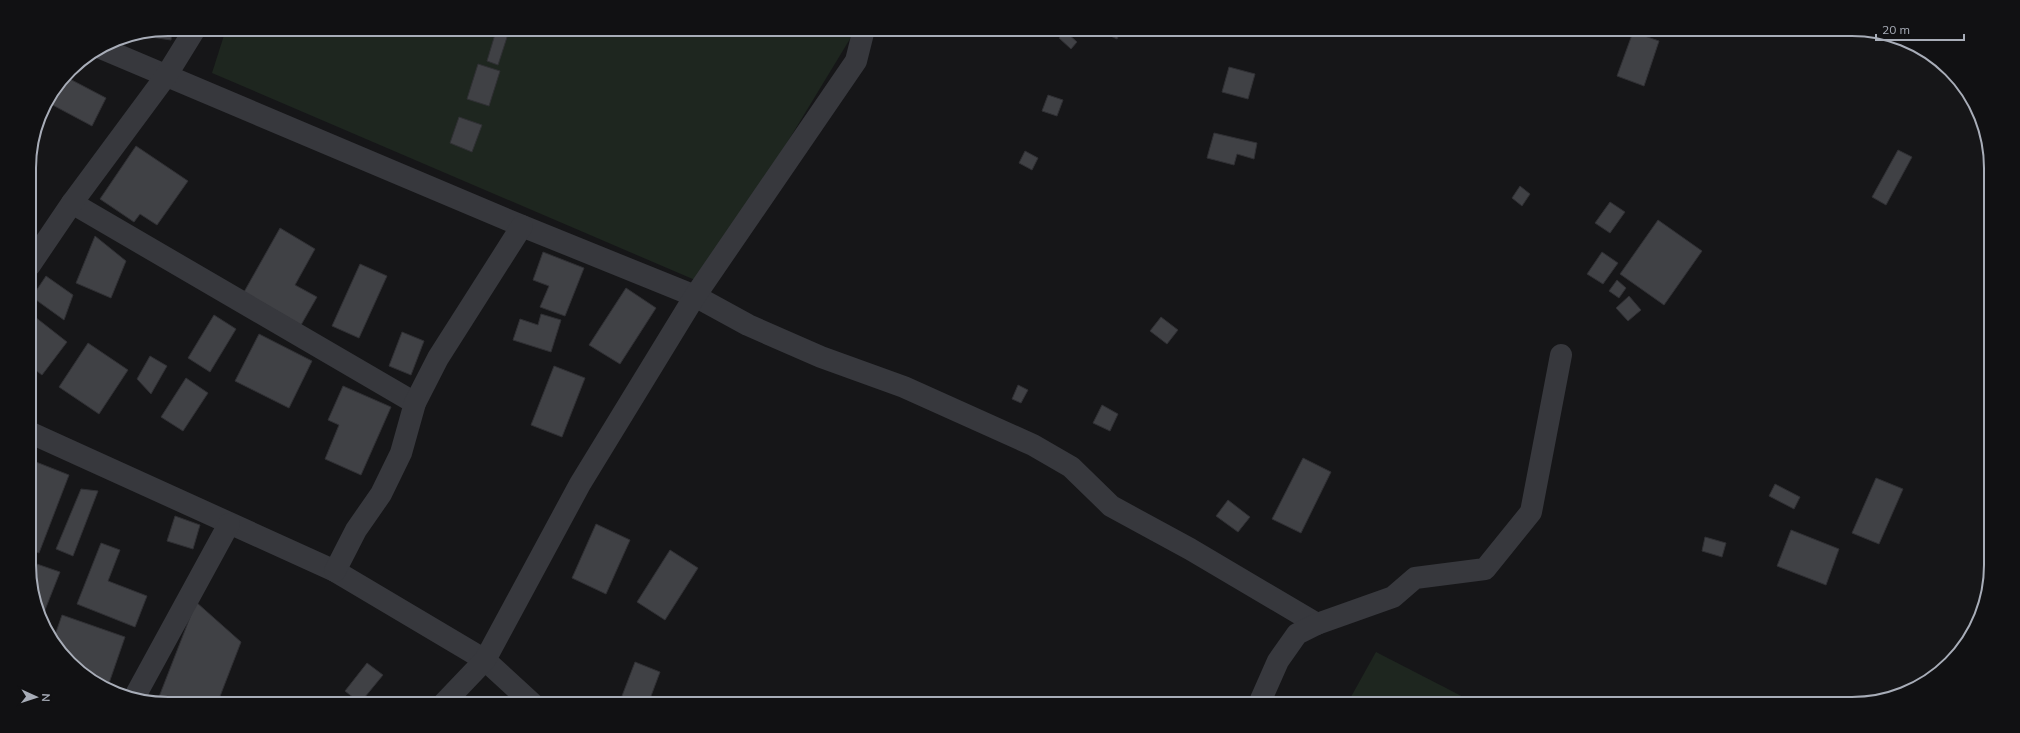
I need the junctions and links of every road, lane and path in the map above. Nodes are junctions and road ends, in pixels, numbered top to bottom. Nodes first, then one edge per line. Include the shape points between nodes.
1 (191, 36) edge
2 (862, 36) edge
3 (108, 51) edge
4 (166, 76) junction
5 (72, 203) junction
6 (522, 226) junction
7 (36, 256) edge
8 (695, 296) junction
9 (1561, 355) dead end
10 (415, 403) junction
11 (36, 435) edge
12 (229, 524) junction
13 (335, 571) junction
14 (1317, 624) junction
15 (485, 660) junction
16 (137, 693) edge
17 (450, 697) edge
18 (525, 697) edge
19 (1262, 697) edge

1 - 4 street
2 - 8 street via 856,62
3 - 4 street
4 - 5 street
4 - 6 street
5 - 7 street
5 - 10 street
6 - 8 street
6 - 10 street via 438,358
8 - 14 street via 748,326 821,357 904,387 1033,445 1071,468 1111,506
8 - 15 street via 580,484
9 - 14 street via 1531,512 1485,569 1415,578 1393,597
10 - 13 street via 401,453 381,494 356,530
11 - 12 street
12 - 13 street
12 - 16 street
13 - 15 street
14 - 19 street via 1297,634 1278,662
15 - 17 street
15 - 18 street

